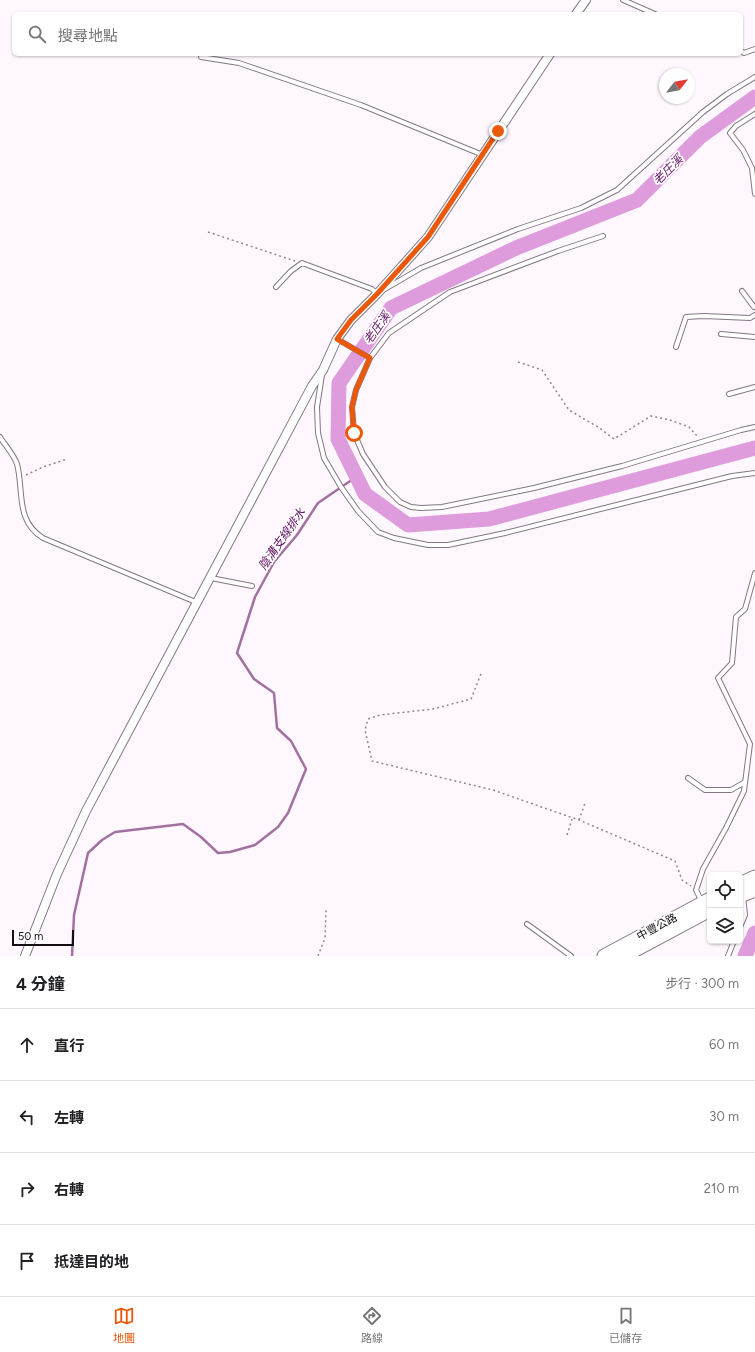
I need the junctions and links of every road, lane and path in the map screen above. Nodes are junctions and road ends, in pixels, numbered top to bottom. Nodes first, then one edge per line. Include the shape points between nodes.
1 (586, 0) edge
2 (623, 0) edge
3 (577, 12) edge
4 (650, 12) edge
5 (755, 49) edge
6 (743, 52) edge
7 (549, 56) edge
8 (200, 57) dead end
9 (755, 77) edge
10 (755, 114) edge
11 (483, 155) junction
12 (755, 194) edge
13 (208, 232) dead end
14 (603, 236) dead end
15 (302, 263) junction
16 (276, 287) dead end
17 (742, 290) dead end
18 (377, 294) junction
19 (755, 308) edge
20 (755, 315) edge
21 (721, 334) dead end
22 (755, 337) edge
23 (337, 339) junction
24 (676, 347) dead end
25 (370, 358) junction
26 (518, 362) dead end
27 (323, 370) junction
28 (755, 387) edge
29 (729, 394) dead end
30 (755, 427) edge
31 (0, 437) edge
32 (702, 442) junction
33 (67, 459) dead end
34 (755, 473) edge
35 (18, 478) junction
36 (755, 573) edge
37 (211, 578) junction
38 (252, 586) dead end
39 (198, 603) junction
40 (481, 674) dead end
41 (688, 778) dead end
42 (745, 782) junction
43 (585, 803) dead end
44 (572, 818) junction
45 (578, 820) junction
46 (567, 835) dead end
47 (749, 885) edge
48 (696, 890) junction
49 (707, 906) edge
50 (326, 910) dead end
51 (743, 920) edge
52 (527, 924) dead end
53 (733, 944) edge
54 (25, 956) edge
55 (318, 956) edge
56 (571, 956) edge
57 (604, 956) edge
58 (624, 956) edge
59 (728, 956) edge

1 - 3 street
2 - 4 lane
5 - 6 lane
7 - 11 street
8 - 11 lane via 239,63 347,100
9 - 18 lane via 703,112 617,190 581,208 518,229 421,268
10 - 12 lane via 730,133 752,168
11 - 18 street via 428,237
13 - 15 path
14 - 25 lane via 450,292 389,333
15 - 16 lane
15 - 18 lane via 372,289
17 - 19 lane
18 - 23 street via 351,320
20 - 24 lane via 750,318 686,317
21 - 22 lane
23 - 25 lane
23 - 27 street
25 - 32 lane via 356,390 352,407 354,433 363,454 385,487 400,502 411,507 442,507 534,488 622,466
26 - 32 path via 542,370 569,410 598,426 614,439 651,416 689,426
27 - 34 lane via 316,407 318,433 324,458 358,511 378,532 394,538 428,545 448,545 732,476
27 - 37 street via 312,386
28 - 29 lane
30 - 32 lane
31 - 35 lane via 16,463
33 - 35 path
35 - 39 lane via 24,516 34,533
36 - 42 lane via 744,609 736,617 732,663 718,678 750,744
37 - 38 lane
37 - 39 street
39 - 54 street via 86,812
40 - 44 path via 471,700 368,719 365,730 372,761 493,790
41 - 42 lane via 705,790 731,790
42 - 48 lane via 744,791 703,869
43 - 45 path
44 - 45 path
44 - 46 path
45 - 48 path via 674,861 682,880
47 - 51 lane
48 - 49 lane
49 - 57 main road, 中豐公路
49 - 58 main road, 中豐公路
50 - 55 path via 326,938
52 - 56 lane
53 - 59 lane

